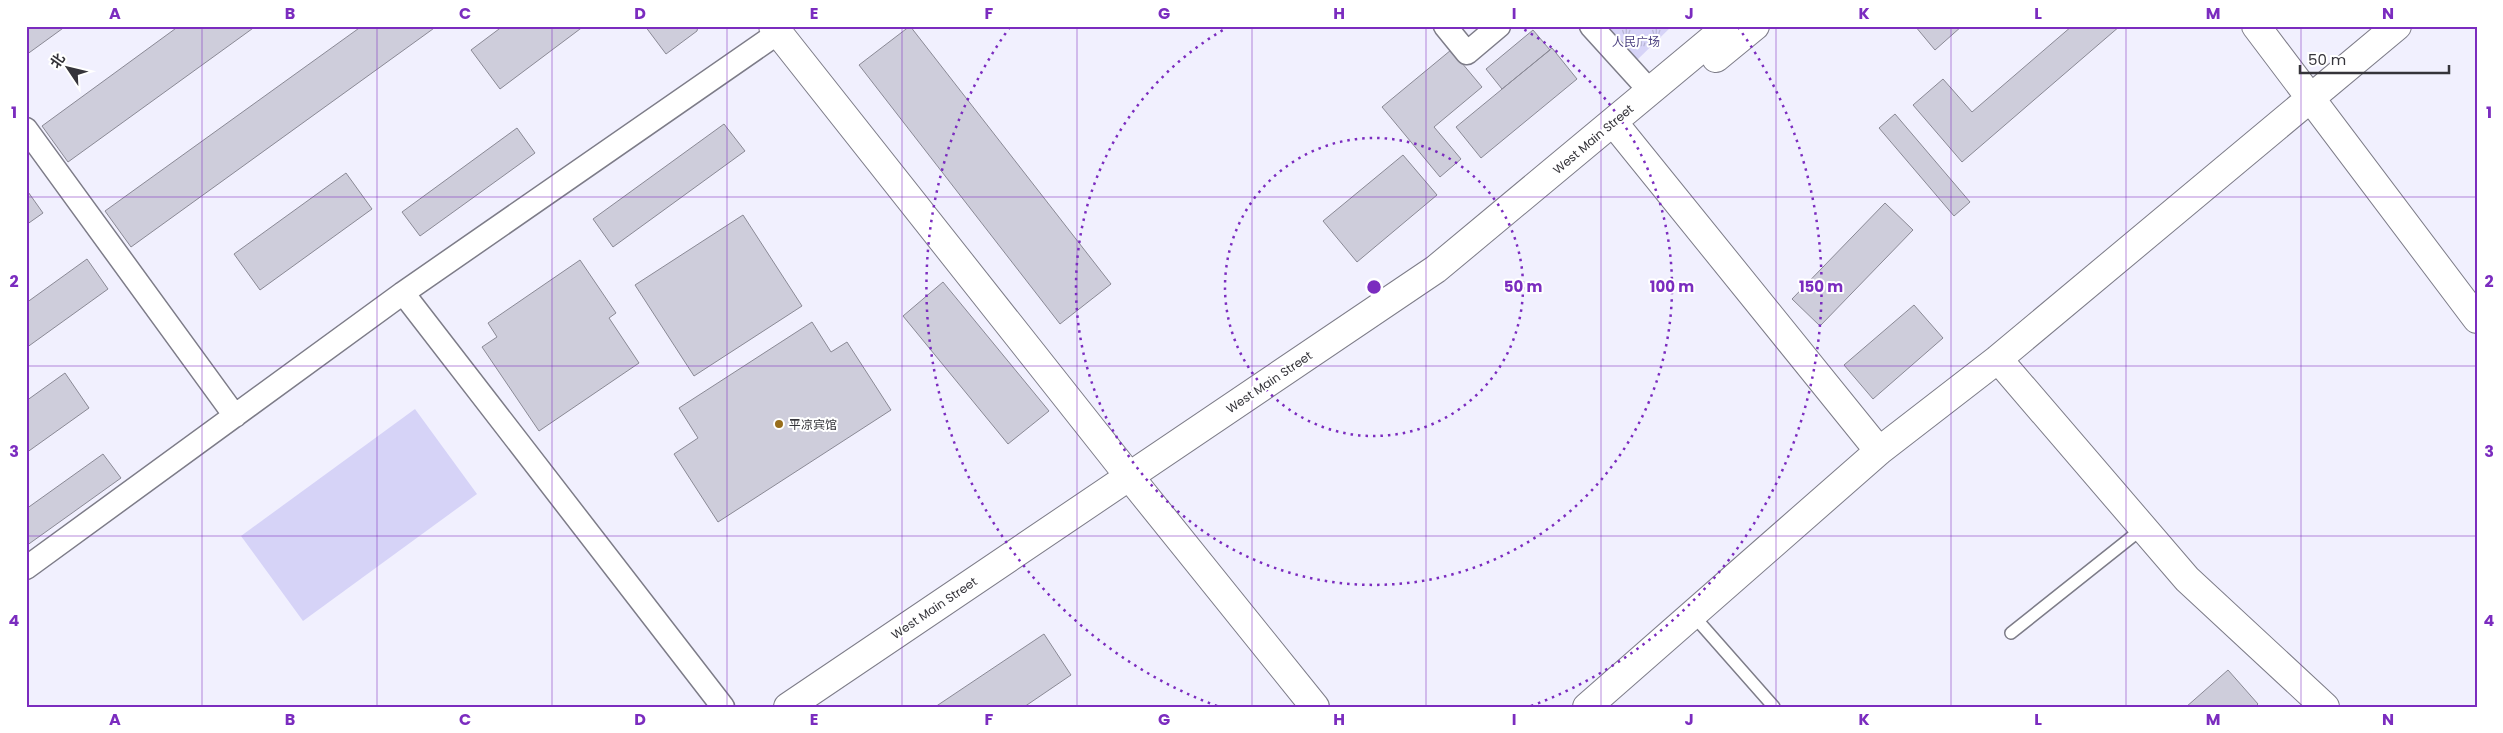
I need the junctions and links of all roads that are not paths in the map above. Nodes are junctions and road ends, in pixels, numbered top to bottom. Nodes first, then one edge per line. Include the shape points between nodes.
1 (1445, 26) edge
2 (1498, 26) edge
3 (1590, 26) edge
4 (1728, 26) edge
5 (1755, 26) edge
6 (2256, 26) edge
7 (2397, 26) edge
8 (776, 29) edge
9 (1650, 91) junction
10 (2310, 97) junction
11 (26, 129) edge
12 (1618, 129) junction
13 (403, 293) junction
14 (2477, 320) edge
15 (1998, 359) junction
16 (235, 416) junction
17 (1879, 451) junction
18 (1134, 483) junction
19 (2143, 528) junction
20 (26, 568) edge
21 (1692, 614) junction
22 (2011, 633) dead end
23 (723, 707) edge
24 (788, 707) edge
25 (818, 707) edge
26 (1314, 707) edge
27 (1587, 707) edge
28 (1774, 707) edge
29 (2325, 707) edge

1 - 2 street via 1467,53
3 - 9 street
4 - 9 street, West Main Street
5 - 12 street, West Main Street
6 - 10 street
7 - 10 street
8 - 13 street
8 - 18 street
9 - 12 street, West Main Street
10 - 14 street
10 - 15 street
11 - 16 street
12 - 17 street
12 - 18 street, West Main Street via 1447,283
13 - 16 street
13 - 23 street
15 - 17 street
15 - 19 street
16 - 20 street
17 - 21 street
18 - 24 street, West Main Street
18 - 25 street, West Main Street
18 - 26 street
19 - 22 lane
19 - 29 street via 2187,579
21 - 27 street
21 - 28 lane

